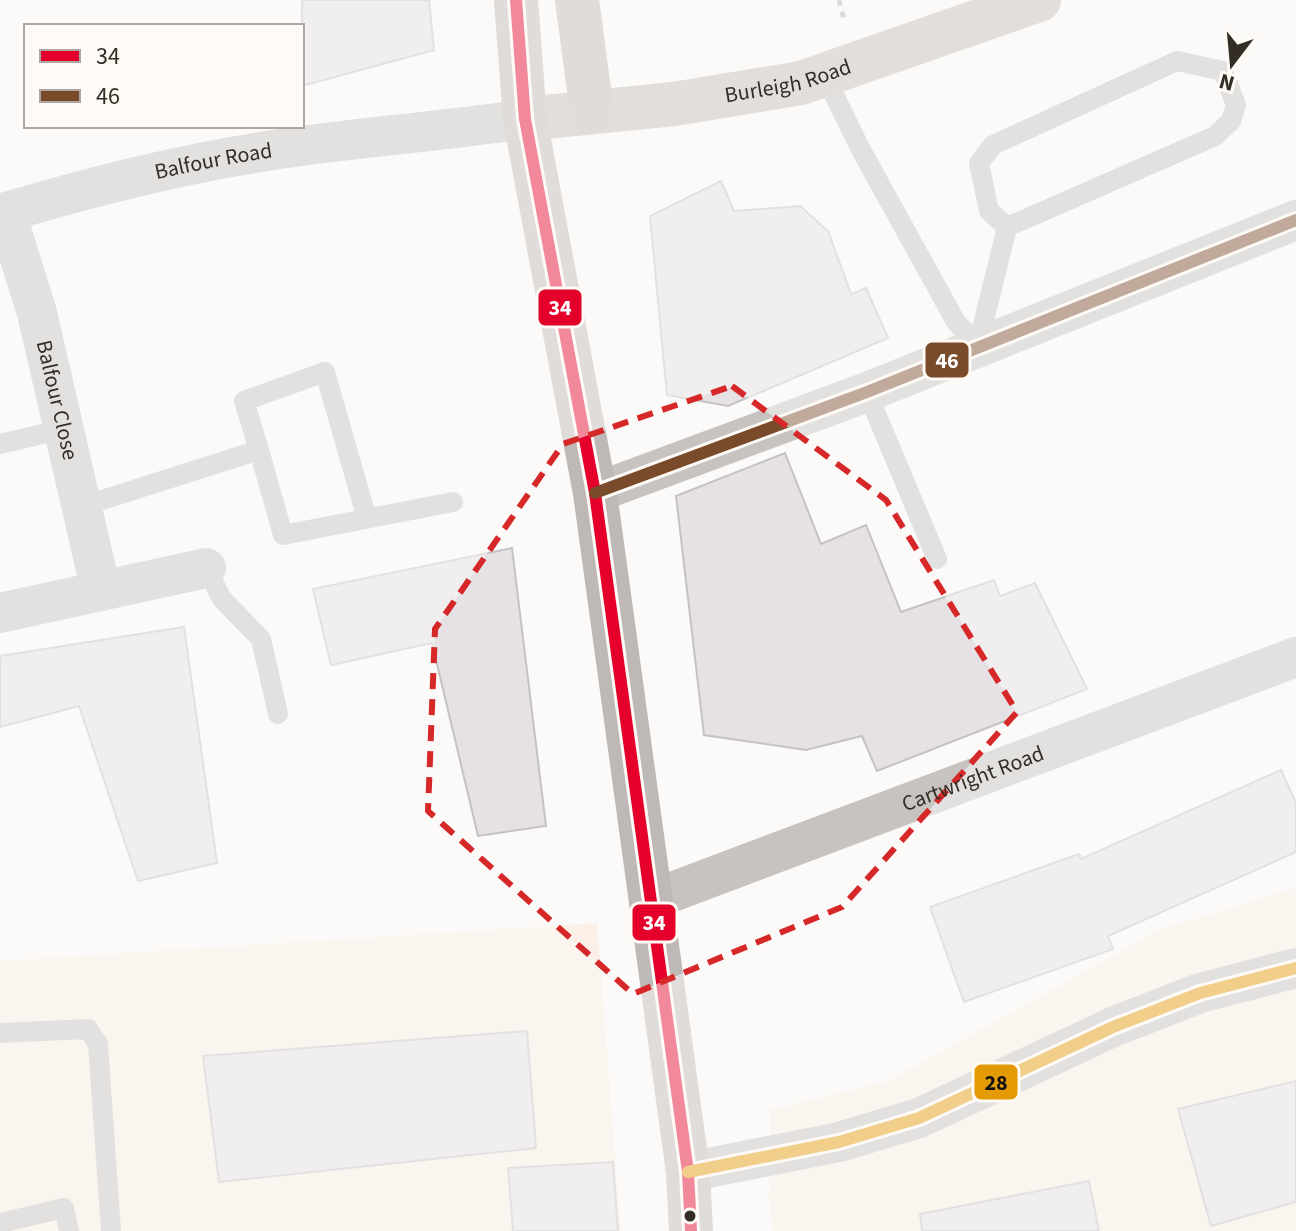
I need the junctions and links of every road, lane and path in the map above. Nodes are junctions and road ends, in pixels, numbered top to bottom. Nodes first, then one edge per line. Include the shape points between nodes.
1 (516, 0) edge
2 (577, 0) edge
3 (1039, 0) edge
4 (824, 74) junction
5 (592, 112) junction
6 (525, 119) junction
7 (3, 214) edge
8 (1296, 220) edge
9 (1007, 227) junction
10 (978, 345) junction
11 (867, 392) junction
12 (64, 429) junction
13 (0, 444) edge
14 (259, 450) junction
15 (595, 493) junction
16 (453, 502) dead end
17 (80, 507) junction
18 (367, 519) junction
19 (937, 559) dead end
20 (206, 568) joint
21 (101, 591) junction
22 (0, 613) edge
23 (1296, 657) edge
24 (278, 714) dead end
25 (651, 900) junction
26 (1296, 968) edge
27 (0, 1033) edge
28 (688, 1172) junction
29 (0, 1223) edge
30 (69, 1231) edge
31 (111, 1231) edge
32 (691, 1231) edge

1 - 6 highway
2 - 5 highway
3 - 4 main road, Burleigh Road
4 - 5 main road, Burleigh Road via 801,83 674,104
4 - 10 lane via 956,322
5 - 6 main road, Burleigh Road
6 - 7 street, Balfour Road via 207,162
6 - 15 highway
7 - 12 street, Balfour Close via 37,313
8 - 10 street
9 - 9 lane via 989,211 979,163 993,145 1177,61 1223,71 1236,105 1231,121 1215,136
9 - 10 lane
10 - 11 street
11 - 15 street
11 - 19 lane
12 - 13 lane
12 - 17 street, Balfour Close
14 - 17 lane
14 - 18 lane via 283,535
14 - 18 lane via 244,401 325,372
15 - 25 highway
16 - 18 lane
17 - 21 street, Balfour Close
20 - 21 street
20 - 24 lane via 222,599 261,639
21 - 22 street
23 - 25 street, Cartwright Road
25 - 28 highway
26 - 28 street via 1200,993 1113,1027 919,1118 839,1142
27 - 31 lane via 88,1029 98,1044
28 - 32 highway
29 - 30 lane via 64,1208

